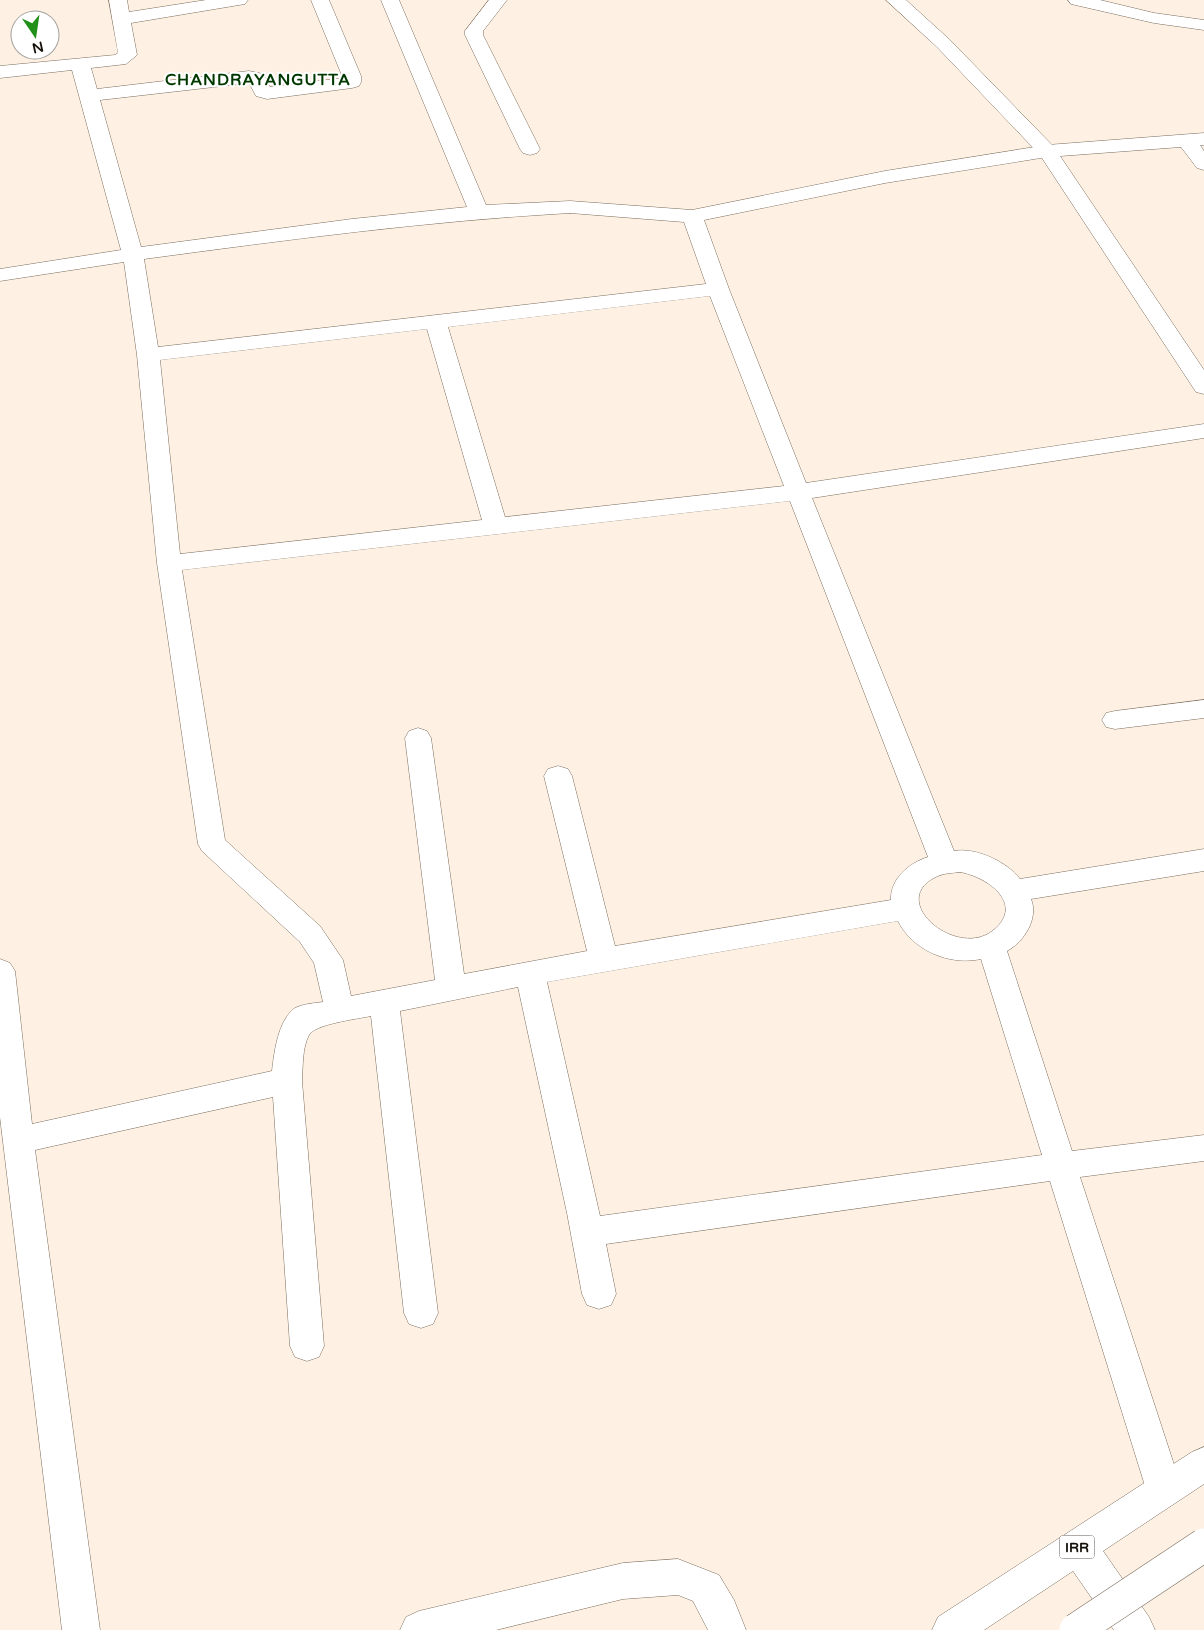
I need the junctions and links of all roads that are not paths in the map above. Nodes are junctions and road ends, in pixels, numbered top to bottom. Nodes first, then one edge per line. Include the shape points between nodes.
1 (118, 0) edge
2 (239, 0) edge
3 (320, 0) edge
4 (390, 0) edge
5 (498, 0) edge
6 (896, 0) edge
7 (1077, 0) edge
8 (122, 19) junction
9 (1204, 25) edge
10 (80, 64) junction
11 (0, 72) edge
12 (88, 96) junction
13 (1195, 140) edge
14 (530, 149) dead end
15 (1047, 151) junction
16 (1204, 164) edge
17 (479, 212) junction
18 (692, 216) junction
19 (133, 254) junction
20 (0, 275) edge
21 (718, 289) junction
22 (435, 322) junction
23 (148, 356) junction
24 (1204, 388) edge
25 (1204, 431) edge
26 (800, 492) junction
27 (496, 526) junction
28 (169, 563) junction
29 (1204, 709) edge
30 (1115, 720) dead end
31 (418, 738) dead end
32 (558, 776) dead end
33 (1204, 860) edge
34 (944, 862) junction
35 (1014, 891) junction
36 (905, 909) junction
37 (992, 946) junction
38 (604, 959) junction
39 (0, 971) edge
40 (530, 973) junction
41 (451, 988) junction
42 (384, 1002) junction
43 (340, 1010) junction
44 (286, 1081) junction
45 (18, 1140) junction
46 (1204, 1148) edge
47 (1060, 1166) junction
48 (589, 1232) junction
49 (600, 1294) dead end
50 (420, 1313) dead end
51 (307, 1346) dead end
52 (1204, 1464) edge
53 (1164, 1489) junction
54 (1204, 1545) edge
55 (1078, 1546) junction
56 (81, 1630) edge
57 (419, 1630) edge
58 (727, 1630) edge
59 (951, 1630) edge
60 (1076, 1630) edge
61 (1136, 1630) edge

1 - 8 main road
2 - 8 main road
3 - 12 main road via 352,82 267,93 263,92 256,78 249,77
4 - 17 main road
5 - 14 main road via 474,35
6 - 15 main road via 943,43
7 - 9 main road via 1154,18
8 - 10 main road via 128,55 119,60
10 - 11 main road
10 - 12 main road
12 - 19 main road
13 - 15 main road
13 - 16 main road
15 - 18 main road via 884,177
15 - 24 main road
17 - 18 main road via 570,207
17 - 19 main road via 352,224
18 - 21 main road
19 - 20 main road
19 - 23 main road
21 - 22 main road
21 - 26 main road
22 - 23 main road
22 - 27 main road
23 - 28 main road
25 - 26 main road
26 - 27 main road
26 - 34 main road
27 - 28 main road
28 - 43 main road via 212,844 310,934 328,960
29 - 30 main road
31 - 41 main road
32 - 38 main road
33 - 35 main road
34 - 35 main road via 977,864 1005,880
34 - 36 main road via 916,874 904,896
35 - 37 main road via 1019,917 1005,939
36 - 37 main road via 911,923 938,944 965,949
36 - 38 main road
37 - 47 main road
38 - 40 main road
39 - 45 main road
40 - 41 main road
40 - 48 main road
41 - 42 main road
42 - 43 main road
42 - 50 main road
43 - 44 main road via 306,1017 298,1024 292,1037
44 - 45 main road
44 - 51 main road
45 - 56 main road
46 - 47 main road
47 - 48 main road
47 - 53 main road
48 - 49 main road
52 - 53 main road, IRR
53 - 55 main road, IRR
54 - 60 main road, bridge
55 - 59 main road, IRR
55 - 61 main road
57 - 58 main road via 623,1581 678,1577 706,1588

